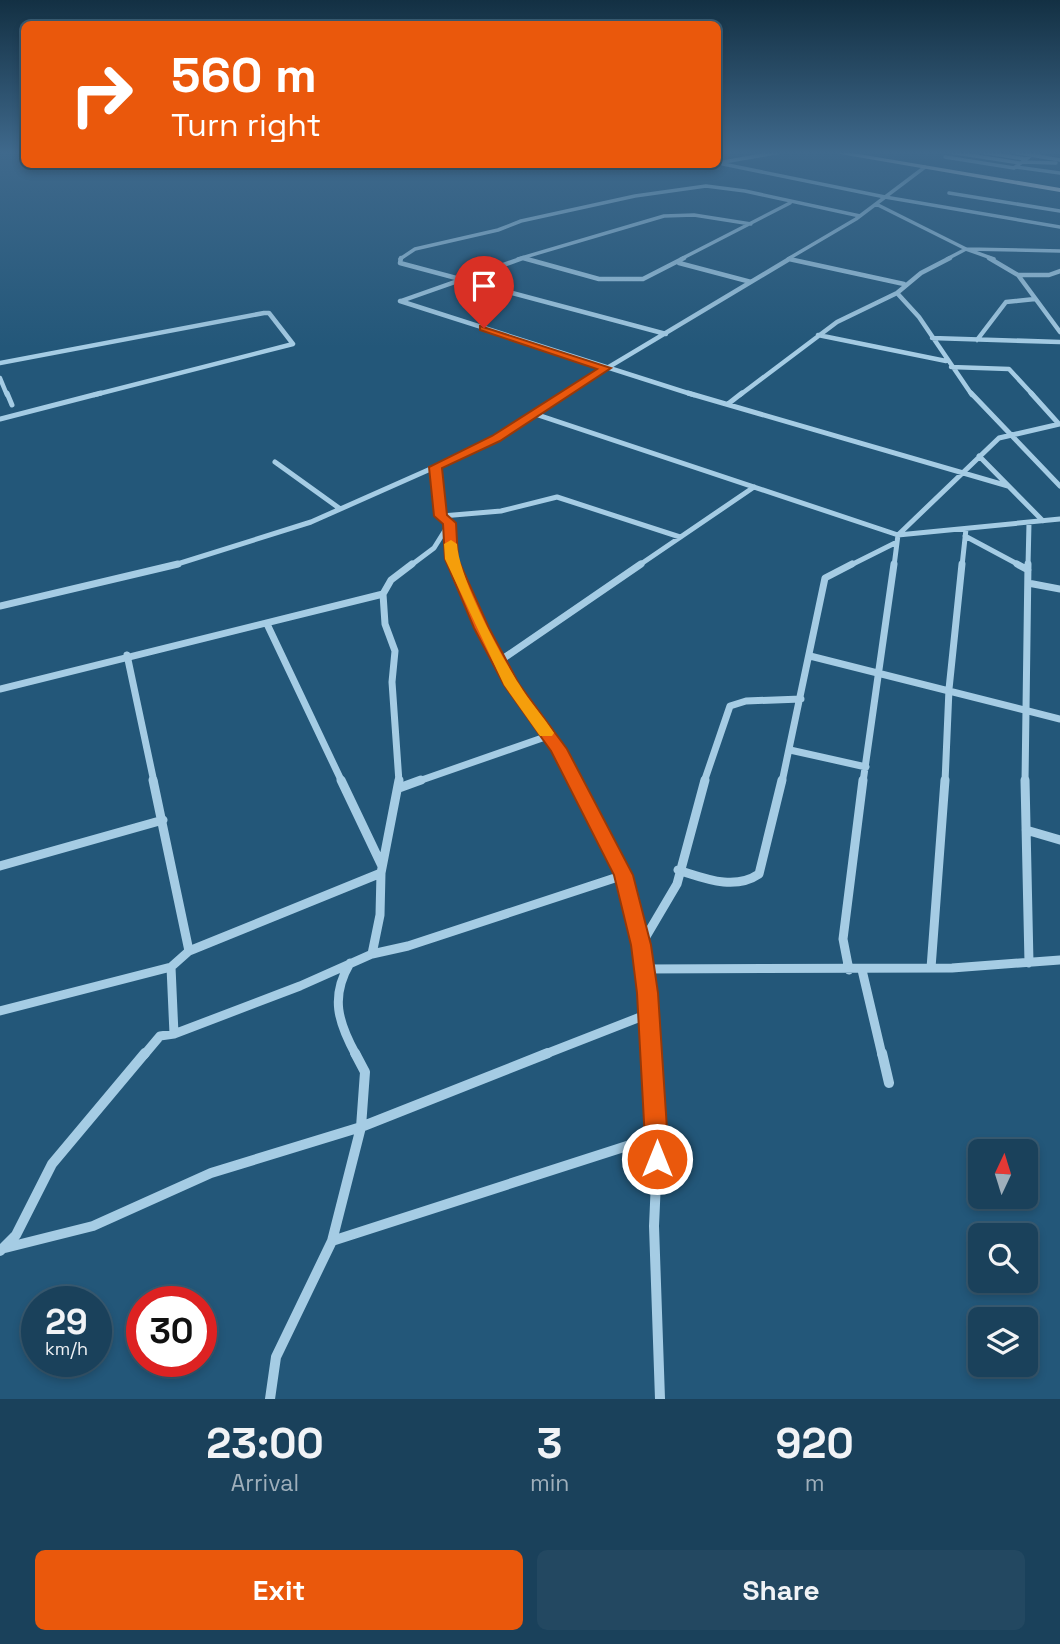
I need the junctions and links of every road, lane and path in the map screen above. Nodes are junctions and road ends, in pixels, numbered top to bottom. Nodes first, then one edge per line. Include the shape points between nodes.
1 (542, 216) edge
2 (663, 216) edge
3 (702, 216) edge
4 (766, 216) edge
5 (860, 216) edge
6 (901, 216) edge
7 (998, 216) edge
8 (751, 224) junction
9 (1060, 227) edge
10 (966, 249) junction
11 (1060, 251) edge
12 (522, 257) junction
13 (789, 259) junction
14 (679, 262) junction
15 (1060, 271) edge
16 (1018, 275) junction
17 (461, 281) junction
18 (751, 282) junction
19 (904, 284) junction
20 (897, 293) junction
21 (1035, 299) junction
22 (1060, 332) edge
23 (667, 334) junction
24 (818, 335) junction
25 (932, 338) junction
26 (977, 340) junction
27 (1060, 342) edge
28 (946, 360) junction
29 (0, 363) edge
30 (951, 367) junction
31 (606, 368) junction
32 (0, 377) edge
33 (728, 404) junction
34 (12, 405) dead end
35 (536, 414) junction
36 (0, 419) edge
37 (1060, 424) edge
38 (1008, 434) junction
39 (979, 456) junction
40 (275, 462) dead end
41 (435, 467) junction
42 (959, 473) junction
43 (1060, 485) edge
44 (1008, 486) junction
45 (754, 487) junction
46 (340, 508) junction
47 (441, 516) junction
48 (1060, 519) edge
49 (1043, 521) junction
50 (450, 523) junction
51 (1029, 523) junction
52 (965, 532) junction
53 (680, 537) junction
54 (897, 539) junction
55 (1028, 570) junction
56 (1028, 583) junction
57 (1060, 589) edge
58 (383, 594) junction
59 (0, 606) edge
60 (267, 624) junction
61 (127, 655) junction
62 (810, 656) junction
63 (501, 660) junction
64 (879, 672) junction
65 (0, 689) edge
66 (948, 690) junction
67 (801, 699) junction
68 (1025, 712) junction
69 (1060, 719) edge
70 (548, 736) junction
71 (790, 750) junction
72 (866, 767) junction
73 (399, 788) junction
74 (163, 820) junction
75 (1026, 830) junction
76 (1060, 840) edge
77 (0, 866) edge
78 (381, 869) junction
79 (678, 870) junction
80 (624, 875) junction
81 (641, 945) junction
82 (189, 951) junction
83 (372, 954) junction
84 (1060, 960) edge
85 (351, 963) junction
86 (1030, 963) junction
87 (171, 967) junction
88 (931, 968) junction
89 (644, 969) junction
90 (849, 970) junction
91 (862, 970) junction
92 (0, 1011) edge
93 (648, 1014) junction
94 (174, 1034) junction
95 (889, 1083) dead end
96 (361, 1127) junction
97 (658, 1136) junction
98 (332, 1241) junction
99 (2, 1249) edge
100 (270, 1399) edge
101 (660, 1399) edge

1 - 17 street via 415,249 400,258 400,263
2 - 12 street
3 - 8 street
4 - 8 street
5 - 13 street
6 - 10 street
7 - 9 street
8 - 14 street
10 - 11 street
10 - 16 street via 1001,262
10 - 19 street
12 - 14 street via 615,280 652,276
12 - 17 street
13 - 18 street
13 - 19 street
14 - 18 street
15 - 16 street
16 - 21 street
17 - 23 street
17 - 31 street via 400,301
18 - 23 street
19 - 20 street
20 - 24 street
20 - 25 street
21 - 22 street
21 - 26 street via 1006,302
23 - 31 street
24 - 28 street
24 - 33 street
25 - 26 street
25 - 28 street
26 - 27 street
28 - 30 street
29 - 36 street via 264,313 269,313 293,344
30 - 37 street via 1009,369
30 - 38 street
31 - 33 street
31 - 35 street
32 - 34 street
33 - 42 street
35 - 41 street
35 - 45 street
37 - 38 street
38 - 39 street
38 - 43 street
39 - 42 street
39 - 44 street
40 - 46 street
41 - 46 street
41 - 47 street
42 - 44 street
42 - 54 street
44 - 49 street
45 - 53 street
45 - 54 street
46 - 59 street via 216,553
47 - 50 street
47 - 53 street via 501,511 557,497
48 - 49 street
49 - 51 street
50 - 58 street via 434,548 391,580
50 - 63 street via 452,559
51 - 52 street
51 - 55 street
52 - 54 street
52 - 55 street
52 - 66 street
53 - 63 street
54 - 62 street via 825,578
54 - 64 street
55 - 56 street
56 - 57 street
56 - 68 street
58 - 60 street
58 - 73 street via 384,624 395,650 392,682
60 - 61 street
60 - 78 street
61 - 65 street
61 - 74 street
62 - 64 street
62 - 67 street
63 - 70 street via 512,685
64 - 66 street
64 - 72 street
66 - 68 street
66 - 88 street
67 - 71 street
67 - 79 street via 730,706
68 - 69 street
68 - 75 street
70 - 73 street
70 - 80 street
71 - 72 street
71 - 79 street via 759,874 747,881 725,883
72 - 90 street via 843,939
73 - 78 street
74 - 77 street
74 - 82 street
75 - 76 street
75 - 86 street
78 - 82 street
78 - 83 street via 380,915
79 - 81 street via 677,884
80 - 81 street
80 - 83 street
81 - 89 street
82 - 87 street
83 - 85 street
84 - 86 street
85 - 94 street
85 - 96 street via 339,982 336,1000 365,1072
86 - 88 street
87 - 92 street
87 - 94 street
88 - 91 street
89 - 90 street
89 - 93 street
90 - 91 street
91 - 95 street
93 - 96 street
93 - 97 street
94 - 99 street via 160,1036 141,1054 52,1164 16,1235
96 - 98 street
96 - 99 street via 211,1173 93,1226
97 - 98 street
97 - 101 street via 654,1226
98 - 100 street via 276,1357

